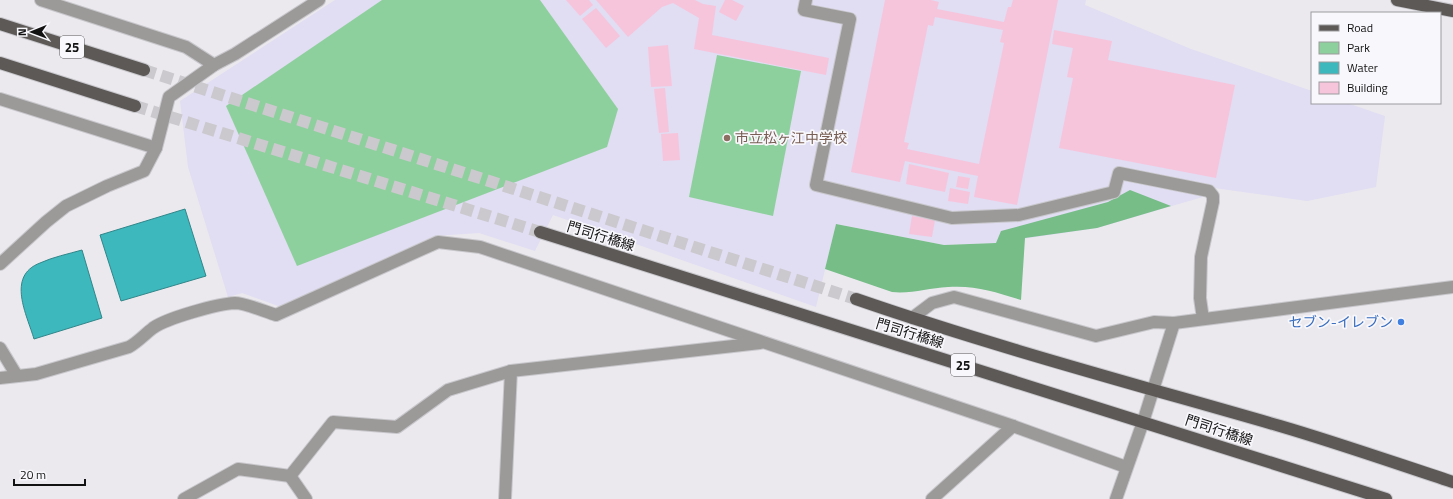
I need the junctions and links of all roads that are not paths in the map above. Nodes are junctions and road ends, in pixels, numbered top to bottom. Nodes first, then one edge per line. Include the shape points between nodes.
1 (41, 0) edge
2 (319, 0) edge
3 (806, 0) edge
4 (1397, 0) edge
5 (1453, 11) edge
6 (0, 24) edge
7 (0, 63) edge
8 (214, 65) junction
9 (144, 70) tunnel mouth
10 (0, 99) edge
11 (135, 106) tunnel mouth
12 (156, 148) junction
13 (540, 232) tunnel mouth
14 (0, 264) edge
15 (1453, 287) edge
16 (856, 299) tunnel mouth
17 (912, 318) junction
18 (1203, 319) junction
19 (1174, 322) junction
20 (765, 342) junction
21 (0, 348) edge
22 (511, 371) junction
23 (17, 376) junction
24 (0, 378) edge
25 (1153, 390) junction
26 (1143, 422) junction
27 (1013, 426) junction
28 (1126, 467) junction
29 (290, 476) junction
30 (1453, 482) edge
31 (184, 499) edge
32 (306, 499) edge
33 (504, 499) edge
34 (932, 499) edge
35 (1116, 499) edge
36 (1386, 499) edge

1 - 8 street via 186,47
2 - 8 street
3 - 18 street via 804,10 850,19 816,185 952,218 1019,215 1114,192 1119,174 1209,191 1213,196 1213,202 1201,257 1200,298
4 - 5 main road
6 - 9 main road, 25
7 - 11 main road
8 - 12 street via 169,97
10 - 12 street
12 - 14 street via 144,171 66,206
13 - 26 main road, 門司行橋線 / 25
15 - 18 street
16 - 17 main road, 門司行橋線 / 25
17 - 19 street via 932,303 954,297 1096,336 1154,322
17 - 25 main road, 門司行橋線 / 25
18 - 19 street
19 - 25 street
20 - 22 street
20 - 23 street via 480,247 438,242 276,315 236,303 209,308 174,318 153,328 129,347 36,374
20 - 27 street
21 - 23 street
22 - 29 street via 448,390 397,427 333,422
22 - 33 street
23 - 24 street
25 - 26 street
25 - 30 main road, 門司行橋線 / 25 via 1281,426
26 - 28 street
26 - 36 main road, 門司行橋線 / 25
27 - 28 street
27 - 34 street
28 - 35 street
29 - 31 street via 238,469
29 - 32 street

